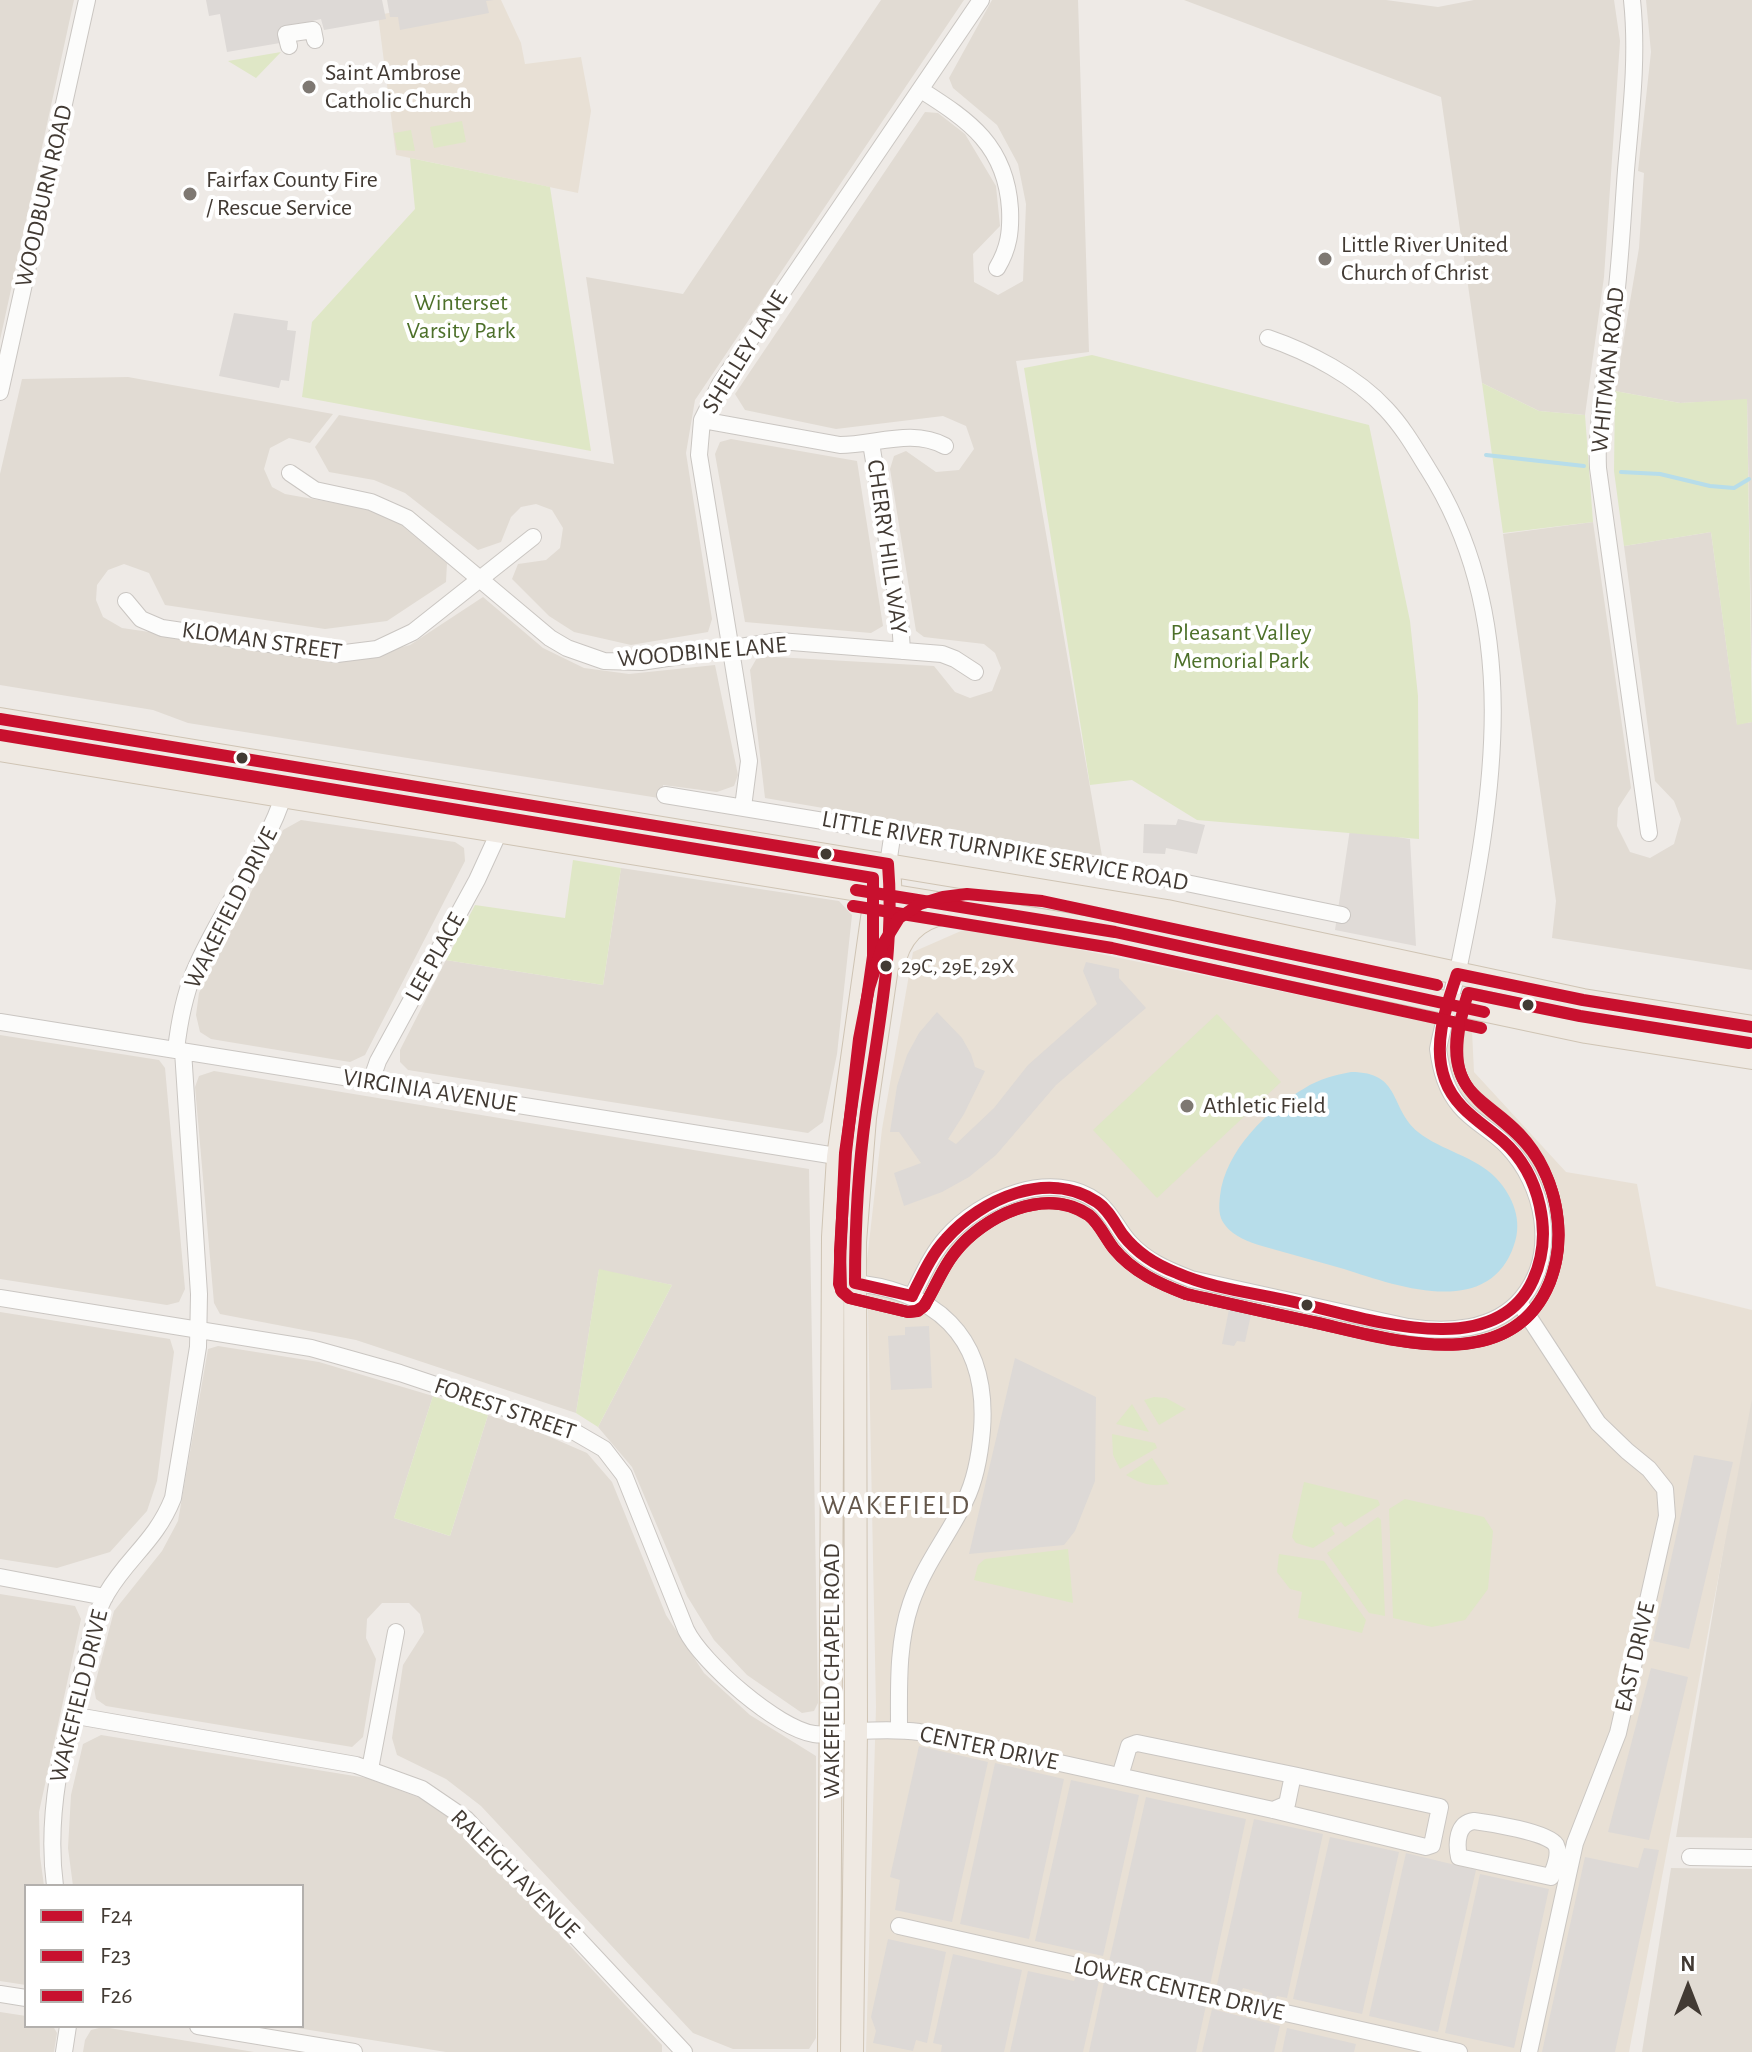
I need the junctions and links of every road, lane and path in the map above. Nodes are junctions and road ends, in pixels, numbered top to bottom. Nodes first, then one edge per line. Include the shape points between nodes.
1 (87, 0) edge
2 (981, 0) edge
3 (1632, 0) edge
4 (315, 40) dead end
5 (289, 46) dead end
6 (921, 90) junction
7 (997, 268) dead end
8 (1268, 338) dead end
9 (0, 392) edge
10 (702, 420) junction
11 (871, 443) junction
12 (945, 446) dead end
13 (290, 473) dead end
14 (533, 537) dead end
15 (480, 579) junction
16 (126, 601) dead end
17 (731, 647) junction
18 (902, 651) junction
19 (975, 672) dead end
20 (0, 719) edge
21 (0, 750) edge
22 (292, 767) junction
23 (665, 795) dead end
24 (286, 796) junction
25 (743, 807) junction
26 (893, 831) junction
27 (499, 832) junction
28 (1649, 833) dead end
29 (888, 864) junction
30 (884, 895) junction
31 (985, 910) junction
32 (1342, 915) dead end
33 (1457, 974) junction
34 (883, 1002) junction
35 (1448, 1004) junction
36 (0, 1022) edge
37 (1752, 1027) edge
38 (180, 1051) junction
39 (1752, 1058) edge
40 (371, 1081) junction
41 (838, 1157) junction
42 (861, 1160) junction
43 (832, 1281) junction
44 (855, 1283) junction
45 (912, 1296) junction
46 (0, 1298) edge
47 (1519, 1302) junction
48 (198, 1329) junction
49 (0, 1577) edge
50 (105, 1597) junction
51 (396, 1632) dead end
52 (71, 1715) junction
53 (899, 1730) junction
54 (856, 1731) junction
55 (832, 1734) junction
56 (370, 1769) junction
57 (1293, 1775) junction
58 (1120, 1776) junction
59 (1273, 1810) junction
60 (1575, 1843) junction
61 (1556, 1845) junction
62 (1690, 1857) dead end
63 (1752, 1858) edge
64 (1558, 1879) junction
65 (55, 1884) edge
66 (899, 1926) dead end
67 (0, 1994) edge
68 (24, 1998) edge
69 (68, 2028) edge
70 (210, 2028) edge
71 (64, 2052) edge
72 (354, 2052) edge
73 (684, 2052) edge
74 (829, 2052) edge
75 (852, 2052) edge
76 (1459, 2052) edge
77 (1529, 2052) edge

1 - 9 street, WOODBURN ROAD
2 - 6 street, SHELLEY LANE
3 - 28 street, WHITMAN ROAD via 1635,57 1627,165 1597,441
4 - 5 street via 313,30 286,34
6 - 7 street via 974,126 1003,171 1011,226
6 - 10 street, SHELLEY LANE via 720,384
8 - 33 street via 1350,380 1387,410 1438,484 1468,548 1488,633 1493,740 1488,808
10 - 11 street via 840,445
10 - 17 street, SHELLEY LANE via 699,455
11 - 12 street via 911,437
11 - 18 street, CHERRY HILL WAY
13 - 15 street, WOODBINE LANE via 315,490 392,509
14 - 15 street, KLOMAN STREET
15 - 16 street, KLOMAN STREET via 413,632 357,653 314,652 162,628 141,619
15 - 17 street, WOODBINE LANE via 550,638 586,656 641,662
17 - 18 street, WOODBINE LANE via 779,641
17 - 25 street, SHELLEY LANE via 749,761
18 - 19 street, WOODBINE LANE via 942,654
20 - 22 main road
21 - 24 main road
22 - 24 street, WAKEFIELD DRIVE
22 - 29 main road
23 - 25 street, LITTLE RIVER TURNPIKE SERVICE ROAD
24 - 27 main road
24 - 38 street, WAKEFIELD DRIVE via 195,969 180,1022
25 - 26 street, LITTLE RIVER TURNPIKE SERVICE ROAD
26 - 29 street, WAKEFIELD CHAPEL ROAD
26 - 32 street, LITTLE RIVER TURNPIKE SERVICE ROAD
27 - 30 main road
27 - 40 street, LEE PLACE
29 - 30 main road, WAKEFIELD CHAPEL ROAD
29 - 33 main road via 1167,911
30 - 31 main road
30 - 34 main road, WAKEFIELD CHAPEL ROAD via 892,933
30 - 41 main road, WAKEFIELD CHAPEL ROAD
31 - 34 main road via 939,913 908,931
31 - 35 main road via 1146,938
33 - 35 street
33 - 37 main road
34 - 42 main road, WAKEFIELD CHAPEL ROAD
35 - 39 main road
35 - 47 street via 1438,1049 1451,1093 1460,1107 1506,1144 1536,1189 1543,1229 1536,1275
36 - 38 street, VIRGINIA AVENUE
38 - 40 street, VIRGINIA AVENUE
38 - 48 street, WAKEFIELD DRIVE
40 - 41 street, VIRGINIA AVENUE
41 - 42 street, VIRGINIA AVENUE
41 - 43 main road, WAKEFIELD CHAPEL ROAD
42 - 44 main road, WAKEFIELD CHAPEL ROAD
43 - 44 street
43 - 55 main road, WAKEFIELD CHAPEL ROAD
44 - 45 street
44 - 54 main road, WAKEFIELD CHAPEL ROAD
45 - 47 street via 945,1239 964,1220 1010,1196 1053,1187 1100,1204 1144,1255 1191,1279 1436,1332 1479,1325
45 - 53 street via 940,1312 965,1339 979,1372 983,1414 970,1488 928,1562 904,1627
46 - 48 street, FOREST STREET
47 - 60 street, EAST DRIVE via 1598,1423 1649,1469 1668,1497 1618,1733
48 - 50 street, WAKEFIELD DRIVE via 173,1498 158,1530
48 - 55 street, FOREST STREET via 338,1354 547,1420 589,1439 624,1475 700,1654 786,1723 817,1735
49 - 50 street
50 - 52 street, WAKEFIELD DRIVE
51 - 56 street
52 - 56 street, RALEIGH AVENUE
52 - 65 street, WAKEFIELD DRIVE via 53,1800
53 - 54 street, CENTER DRIVE
53 - 58 street, CENTER DRIVE
54 - 55 street, FOREST STREET
54 - 75 main road, WAKEFIELD CHAPEL ROAD
55 - 74 main road, WAKEFIELD CHAPEL ROAD
56 - 73 street, RALEIGH AVENUE via 422,1789 466,1819
57 - 58 street, CENTER DRIVE via 1137,1743 1129,1746
57 - 59 street via 1287,1804
57 - 59 street, CENTER DRIVE via 1440,1807 1432,1845
58 - 59 street, CENTER DRIVE
60 - 61 street
60 - 64 street, EAST DRIVE
61 - 64 street
61 - 64 street via 1546,1836 1474,1821 1464,1823 1457,1844 1459,1857
62 - 63 street
64 - 77 street, EAST DRIVE
66 - 76 street, LOWER CENTER DRIVE
67 - 68 street
69 - 71 street
70 - 72 street

